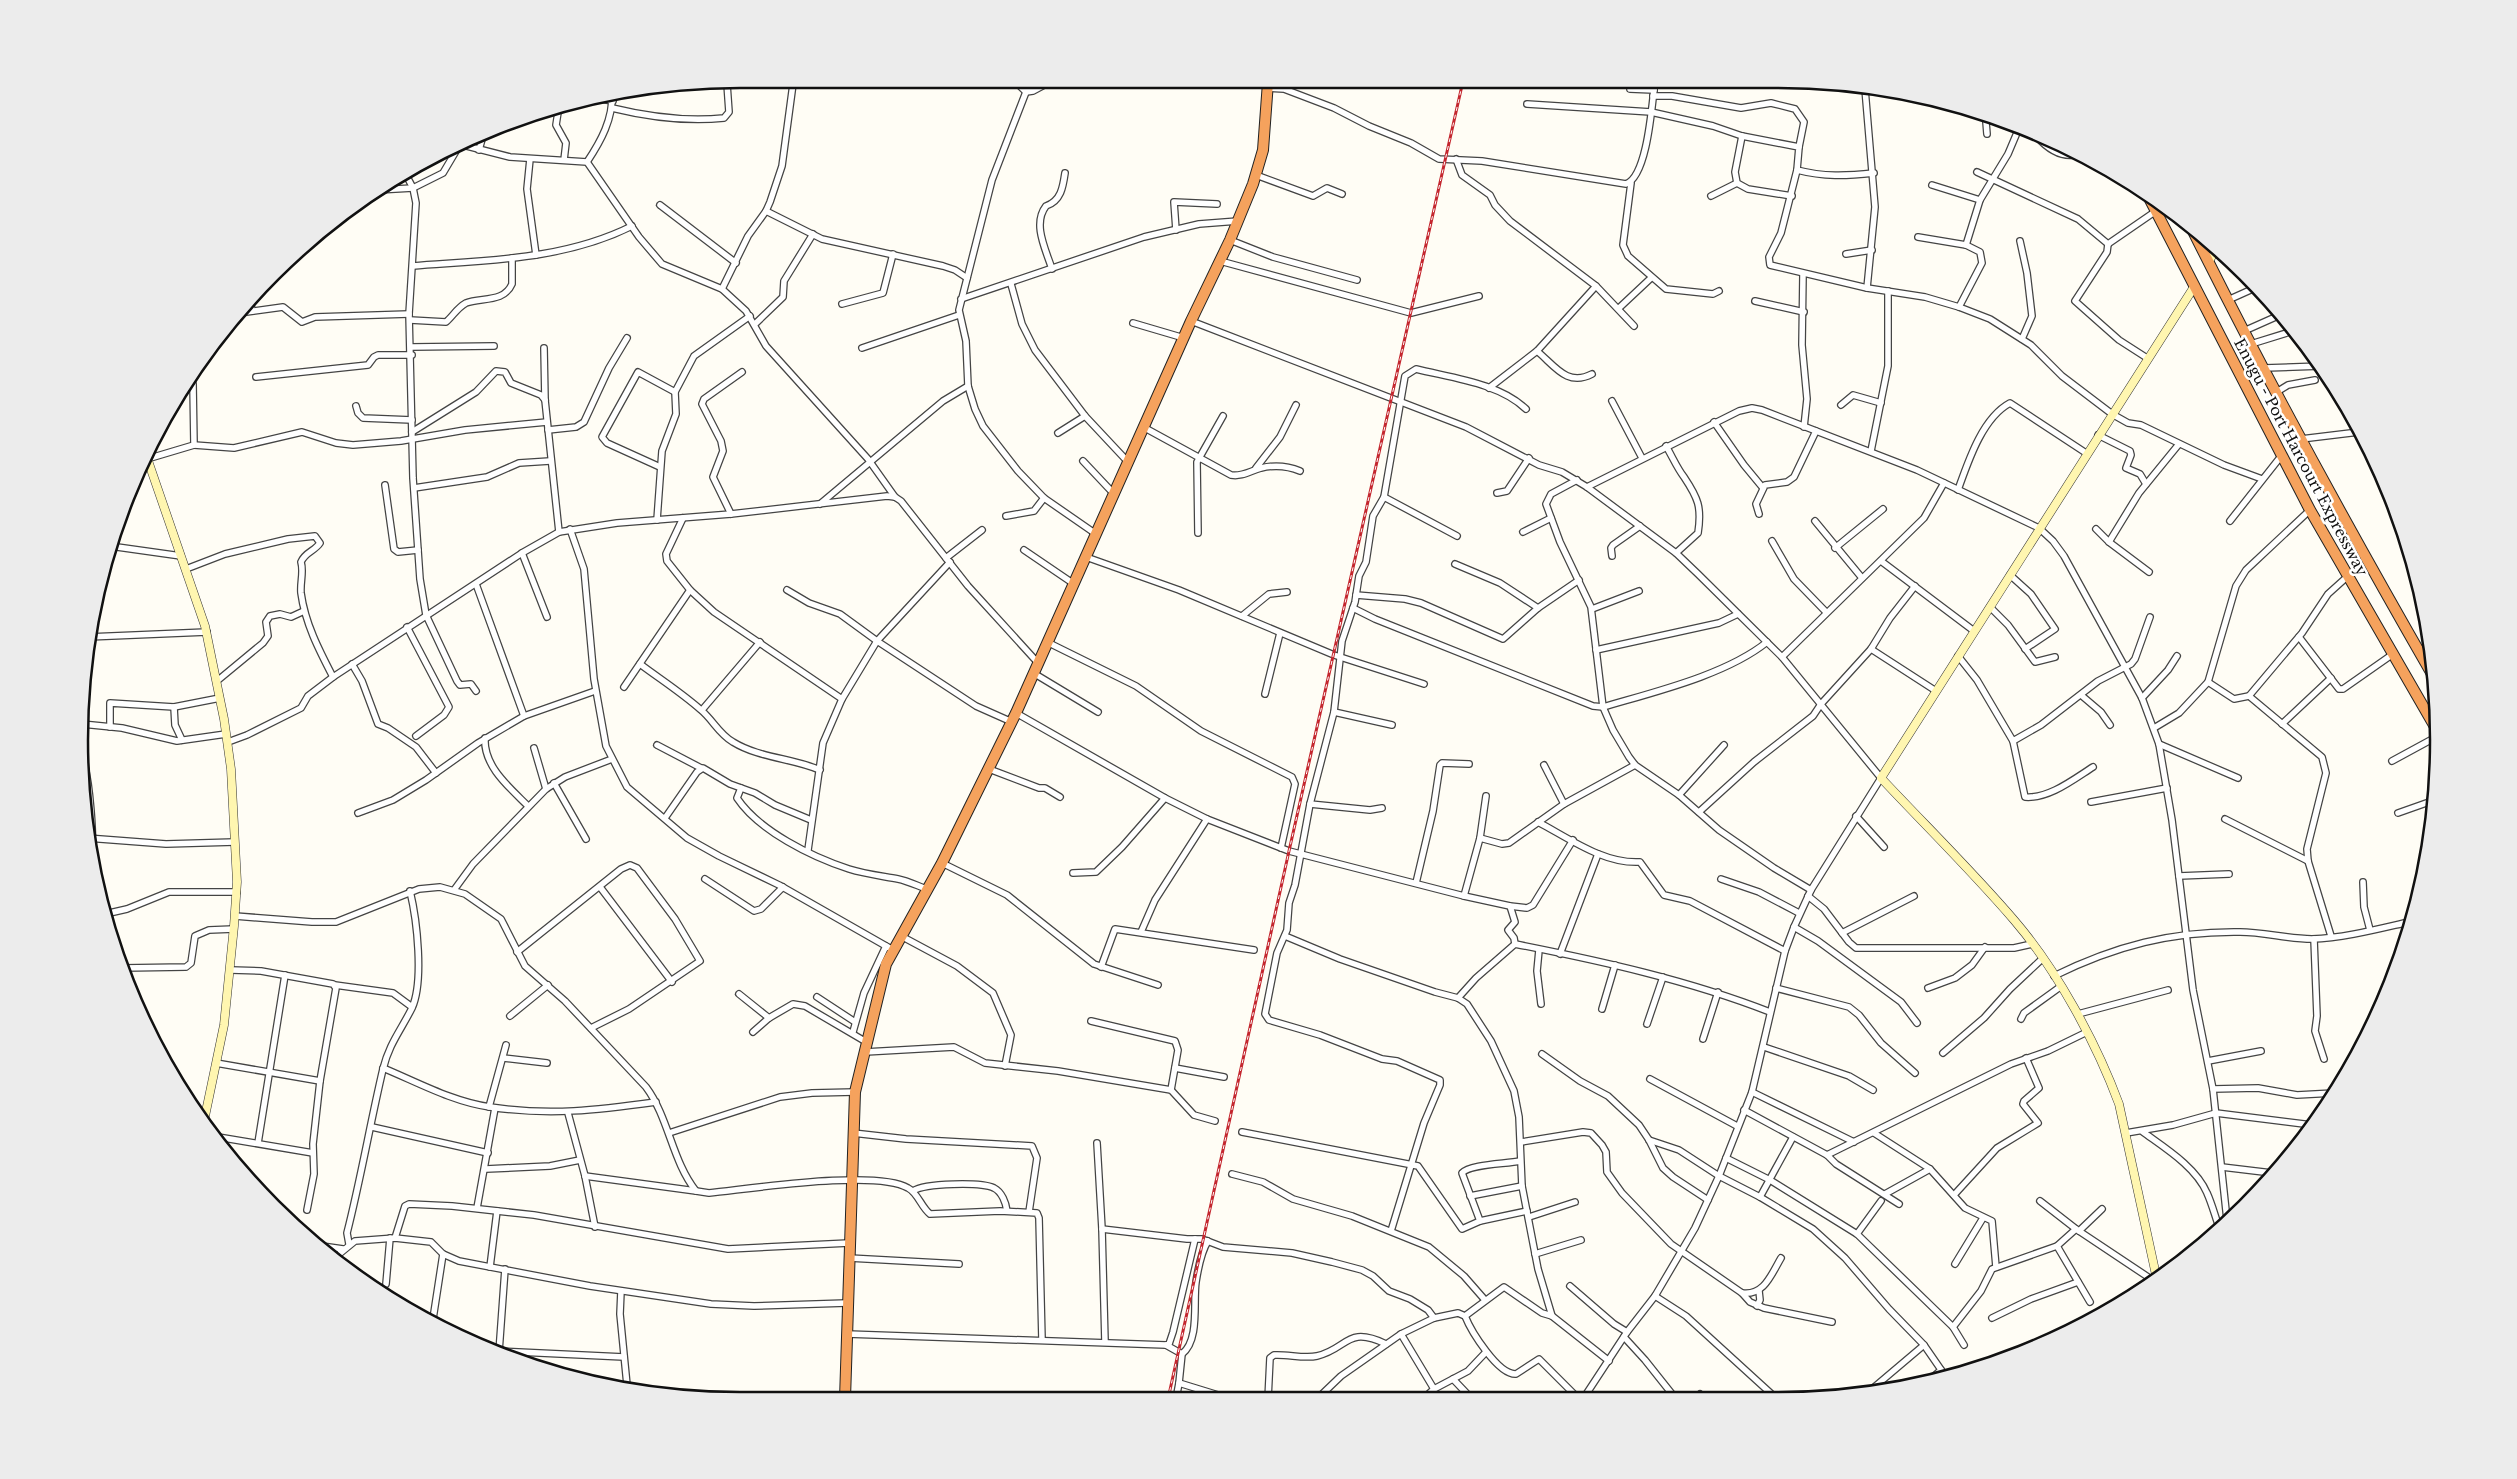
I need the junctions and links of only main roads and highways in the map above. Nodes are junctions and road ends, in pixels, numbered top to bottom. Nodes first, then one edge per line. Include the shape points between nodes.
1 (1268, 88) edge
2 (2154, 207) edge
3 (2198, 242) edge
4 (2213, 255) edge
5 (2208, 262) junction
6 (2194, 286) junction
7 (149, 464) edge
8 (2425, 661) edge
9 (2429, 716) edge
10 (206, 1114) edge
11 (2155, 1271) edge
12 (845, 1392) edge

1 - 12 highway via 1263,150 1230,240 1014,717 942,863 902,936 890,948 854,1092
2 - 6 highway, Enugu - Port Harcourt Expressway
3 - 5 highway, Enugu - Port Harcourt Expressway
4 - 5 main road
5 - 8 highway, Enugu - Port Harcourt Expressway via 2275,393
6 - 9 highway, Enugu - Port Harcourt Expressway via 2310,510
6 - 11 main road via 1881,778 2015,920 2078,1014 2110,1079 2126,1133
7 - 10 main road via 207,632 227,738 237,892 231,970

